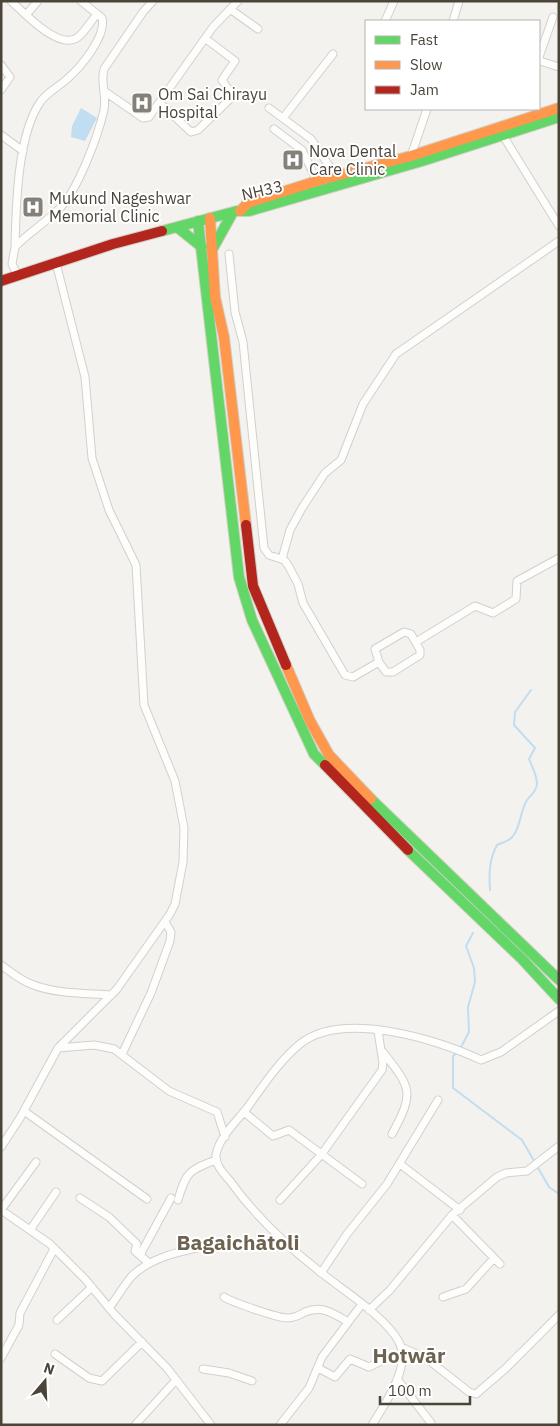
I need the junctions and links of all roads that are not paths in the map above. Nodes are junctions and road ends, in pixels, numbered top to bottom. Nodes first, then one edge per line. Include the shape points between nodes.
1 (11, 1) edge
2 (38, 1) edge
3 (81, 1) edge
4 (153, 1) edge
5 (238, 1) edge
6 (394, 1) edge
7 (458, 2) edge
8 (230, 9) junction
9 (97, 14) junction
10 (26, 15) junction
11 (553, 17) dead end
12 (385, 20) edge
13 (453, 20) edge
14 (258, 29) dead end
15 (206, 39) junction
16 (333, 54) dead end
17 (540, 54) edge
18 (540, 61) edge
19 (1, 65) edge
20 (559, 67) edge
21 (1, 90) edge
22 (104, 91) junction
23 (160, 103) junction
24 (270, 108) dead end
25 (559, 108) edge
26 (427, 110) edge
27 (559, 117) edge
28 (283, 118) junction
29 (274, 129) dead end
30 (502, 134) junction
31 (1, 135) edge
32 (23, 151) junction
33 (412, 156) junction
34 (336, 176) junction
35 (317, 181) junction
36 (237, 212) junction
37 (210, 218) junction
38 (198, 221) junction
39 (559, 226) edge
40 (177, 227) junction
41 (559, 241) edge
42 (15, 247) junction
43 (208, 248) junction
44 (229, 254) dead end
45 (56, 263) junction
46 (18, 276) junction
47 (1, 281) edge
48 (559, 558) edge
49 (282, 559) junction
50 (416, 642) junction
51 (379, 662) junction
52 (165, 922) junction
53 (1, 965) edge
54 (559, 980) edge
55 (111, 995) junction
56 (559, 999) edge
57 (559, 1011) edge
58 (378, 1032) junction
59 (58, 1048) junction
60 (381, 1049) junction
61 (122, 1054) junction
62 (438, 1100) dead end
63 (24, 1111) junction
64 (244, 1112) junction
65 (392, 1134) dead end
66 (225, 1137) junction
67 (559, 1146) edge
68 (1, 1147) edge
69 (321, 1155) junction
70 (216, 1160) junction
71 (36, 1162) dead end
72 (400, 1164) junction
73 (362, 1184) dead end
74 (56, 1192) dead end
75 (80, 1198) dead end
76 (147, 1199) dead end
77 (280, 1200) dead end
78 (1, 1210) edge
79 (460, 1210) junction
80 (452, 1215) junction
81 (30, 1230) junction
82 (219, 1243) dead end
83 (54, 1249) junction
84 (140, 1255) junction
85 (494, 1258) junction
86 (149, 1263) junction
87 (500, 1264) dead end
88 (321, 1273) junction
89 (92, 1287) junction
90 (224, 1297) dead end
91 (443, 1297) dead end
92 (362, 1304) junction
93 (109, 1308) junction
94 (369, 1310) junction
95 (559, 1315) edge
96 (57, 1320) dead end
97 (348, 1322) junction
98 (142, 1342) junction
99 (401, 1347) junction
100 (55, 1354) dead end
101 (1, 1358) edge
102 (381, 1361) dead end
103 (318, 1368) junction
104 (203, 1369) dead end
105 (397, 1379) junction
106 (176, 1380) junction
107 (252, 1381) dead end
108 (431, 1423) dead end
109 (134, 1425) edge
110 (211, 1425) edge
111 (280, 1425) edge
112 (372, 1425) edge

1 - 10 street
2 - 10 street
3 - 9 street
4 - 22 street via 104,68
5 - 8 street
6 - 12 street
7 - 13 street
8 - 14 street
8 - 15 street
9 - 10 street via 73,39 48,34
9 - 32 street via 104,23 100,37 69,78 40,102
11 - 17 street
15 - 23 street
15 - 23 street via 235,62 222,80 232,93 230,98 198,130 192,132
16 - 28 street
18 - 20 street
19 - 21 street via 10,77
22 - 23 street via 143,118 149,117
22 - 42 street via 100,122 72,191 59,209
24 - 28 street
25 - 33 main road
26 - 33 street
27 - 30 main road, NH33
28 - 34 street via 311,140
29 - 35 street via 302,150
30 - 36 main road, NH33 via 366,178
30 - 39 street
31 - 32 street
32 - 42 street
33 - 34 main road
34 - 35 main road
35 - 36 main road via 248,203
36 - 37 main road, NH33
36 - 43 main road
37 - 38 main road, NH33
37 - 43 main road
38 - 40 main road, NH33
38 - 43 main road
40 - 43 main road
40 - 45 main road, NH33
41 - 49 street via 396,354 363,404 341,460 325,473 302,508 290,530
42 - 46 street via 12,264
43 - 54 main road via 224,338 248,558 254,586 310,721 329,755 350,779
43 - 56 main road via 214,367 239,578 252,620 314,754
44 - 49 street via 235,312 243,342 264,548 269,555
45 - 46 main road, NH33
45 - 52 street via 85,377 92,458 109,510 136,566 144,705 176,781 184,828 185,845 175,904
46 - 47 main road, NH33
48 - 50 street via 517,581 516,599 493,613 475,606
49 - 51 street via 298,584 303,603 345,675 353,677
50 - 51 street via 410,633 401,633 375,649
50 - 51 street via 420,656 393,672 386,672
52 - 55 street via 128,977
52 - 61 street via 171,932 170,941 151,993
53 - 55 street via 38,987
55 - 59 street
57 - 58 street via 501,1052 481,1060 426,1040
58 - 60 street
58 - 64 street via 334,1030 310,1037 290,1053
59 - 61 street via 101,1045
59 - 63 street
60 - 65 street via 401,1075 408,1094 406,1108
60 - 69 street via 382,1070
61 - 66 street via 169,1092 217,1112
62 - 72 street
63 - 68 street
63 - 76 street
64 - 66 street
64 - 69 street via 271,1135 277,1136 289,1130
66 - 70 street
67 - 79 street via 526,1171 497,1177
69 - 73 street
69 - 77 street
70 - 84 street via 189,1172
70 - 88 street via 250,1208
71 - 78 street
72 - 79 street
72 - 88 street
74 - 81 street
75 - 84 street via 109,1216 137,1244 134,1250
78 - 81 street
79 - 80 street
80 - 85 street
80 - 94 street via 390,1290
81 - 83 street
82 - 86 street
83 - 89 street
83 - 101 street via 20,1312 19,1325
84 - 86 street
85 - 87 street
85 - 91 street via 466,1289
86 - 93 street via 132,1277
88 - 92 street
89 - 93 street
89 - 96 street
90 - 97 street via 238,1305 283,1317 318,1308
92 - 94 street
92 - 97 street
93 - 98 street
94 - 99 street via 395,1335
95 - 99 street via 476,1394 420,1354
97 - 103 street via 322,1357
98 - 100 street via 102,1381 88,1378
98 - 106 street
99 - 105 street
102 - 103 street via 369,1367 350,1359 335,1376
103 - 111 street via 309,1388
104 - 107 street
105 - 108 street
105 - 112 street
106 - 109 street
106 - 110 street

